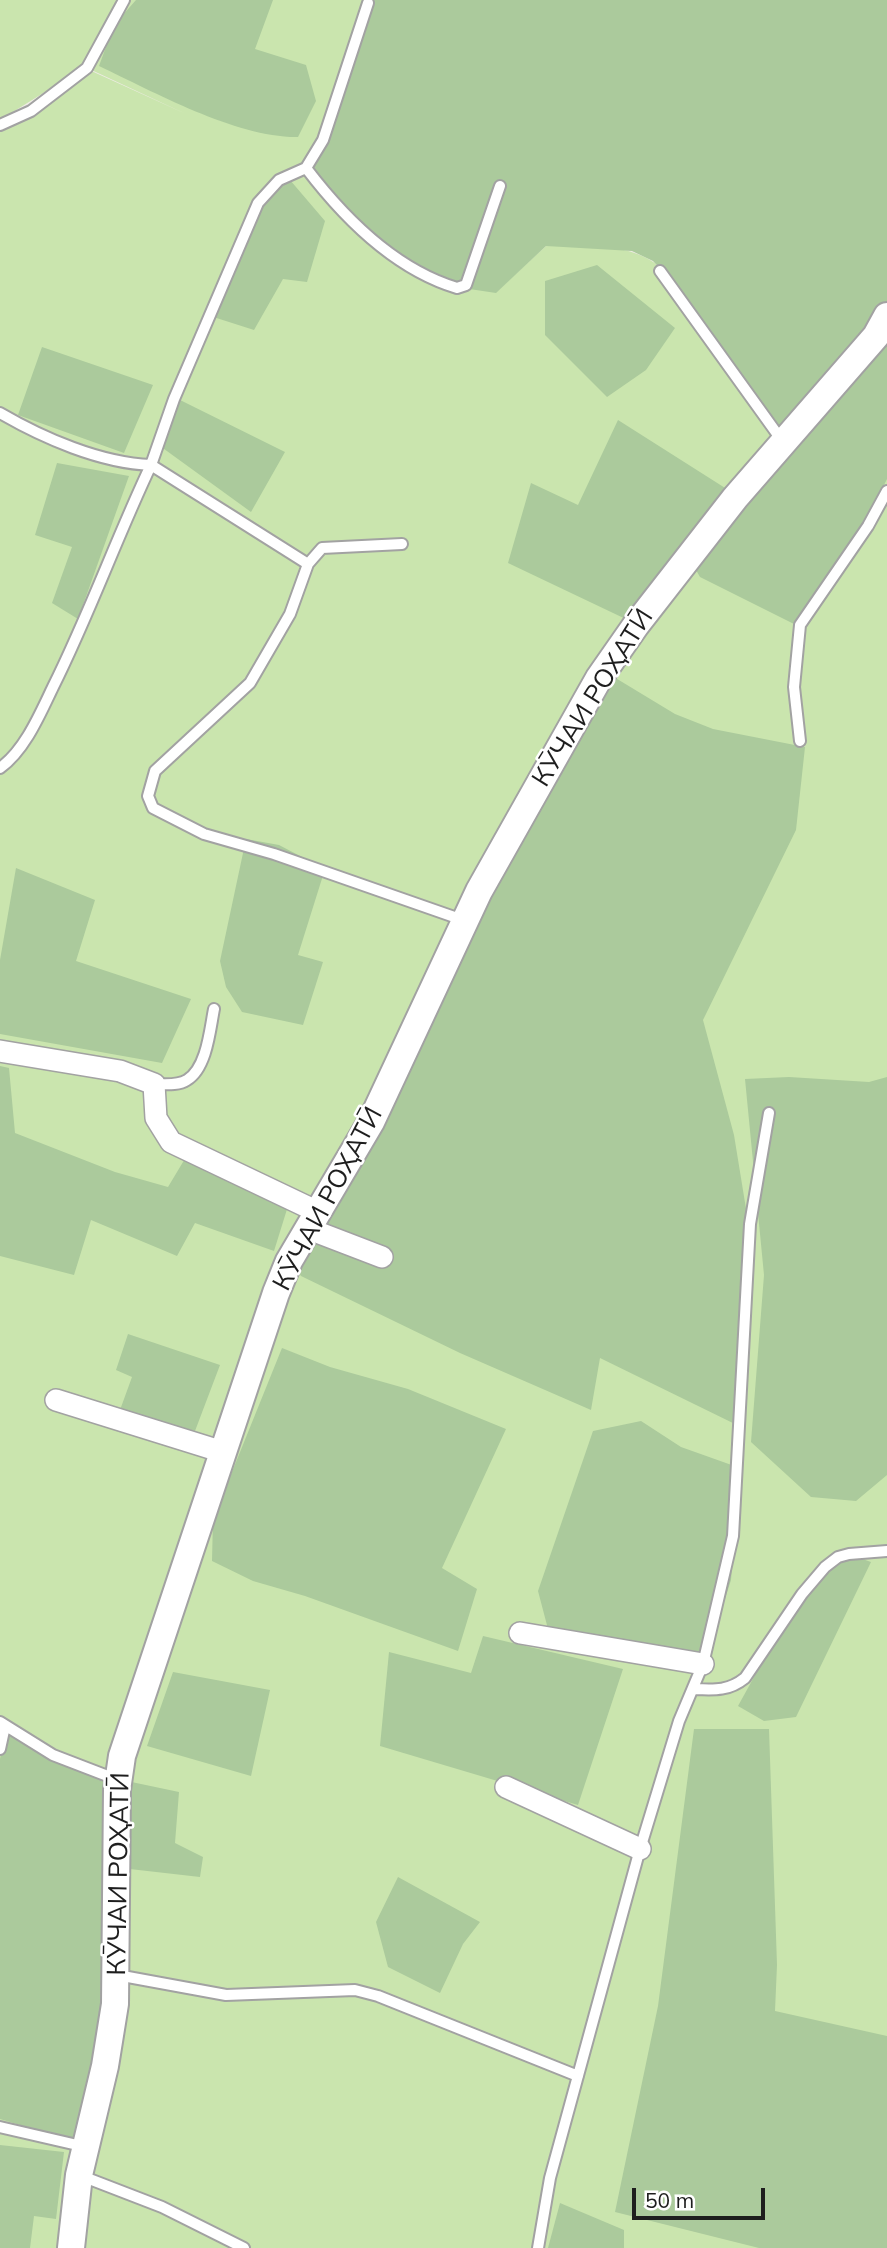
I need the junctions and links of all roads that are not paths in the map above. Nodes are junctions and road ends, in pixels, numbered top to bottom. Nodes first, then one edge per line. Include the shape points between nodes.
1 (124, 0) edge
2 (366, 1) edge
3 (0, 125) edge
4 (306, 168) junction
5 (500, 186) dead end
6 (660, 271) dead end
7 (887, 316) edge
8 (0, 413) edge
9 (784, 443) junction
10 (150, 466) junction
11 (887, 491) edge
12 (402, 544) dead end
13 (308, 564) junction
14 (800, 741) dead end
15 (0, 768) edge
16 (466, 921) junction
17 (214, 1009) dead end
18 (0, 1051) edge
19 (154, 1084) junction
20 (769, 1113) dead end
21 (314, 1221) junction
22 (382, 1257) dead end
23 (56, 1400) dead end
24 (223, 1452) junction
25 (887, 1551) edge
26 (520, 1633) dead end
27 (703, 1664) junction
28 (694, 1689) junction
29 (3, 1724) edge
30 (0, 1749) edge
31 (118, 1780) junction
32 (506, 1787) dead end
33 (640, 1849) junction
34 (117, 1975) junction
35 (578, 2076) junction
36 (0, 2127) edge
37 (86, 2147) junction
38 (79, 2175) junction
39 (71, 2248) edge
40 (244, 2248) edge
41 (538, 2248) edge

1 - 3 lane via 87,68 31,111
2 - 4 lane via 323,140
4 - 5 lane via 353,225 437,281 461,288 478,256
4 - 10 lane via 279,180 258,203
6 - 9 lane
7 - 9 street, КӮЧАИ РОҲАТӢ via 877,336
8 - 10 lane via 53,439
9 - 16 street, КӮЧАИ РОҲАТӢ via 688,555 599,678
10 - 13 lane
10 - 15 lane via 62,670 37,719
11 - 14 lane via 800,625 794,687
12 - 13 lane via 322,548
13 - 16 lane via 290,614 250,683 155,771 148,796 153,808 204,834
16 - 21 street, КӮЧАИ РОҲАТӢ via 371,1122
17 - 19 lane via 194,1073 183,1082
18 - 19 street via 120,1071
19 - 21 street via 156,1118 171,1142
20 - 27 lane via 750,1224 733,1536
21 - 22 street
21 - 24 street, КӮЧАИ РОҲАТӢ via 276,1293
23 - 24 street
24 - 31 street, КӮЧАИ РОҲАТӢ via 135,1710
25 - 28 lane via 838,1557 802,1594 745,1678 734,1687
26 - 27 street
27 - 28 lane
28 - 33 lane via 679,1721
29 - 30 lane
29 - 31 lane via 62,1759
31 - 34 street, КӮЧАИ РОҲАТӢ
32 - 33 street
33 - 35 lane
34 - 35 lane via 226,1995 355,1990
34 - 37 street, КӮЧАИ РОҲАТӢ via 105,2066
35 - 41 lane via 550,2178
36 - 37 lane
37 - 38 street, КӮЧАИ РОҲАТӢ
38 - 39 street, КӮЧАИ РОҲАТӢ
38 - 40 lane via 162,2207

